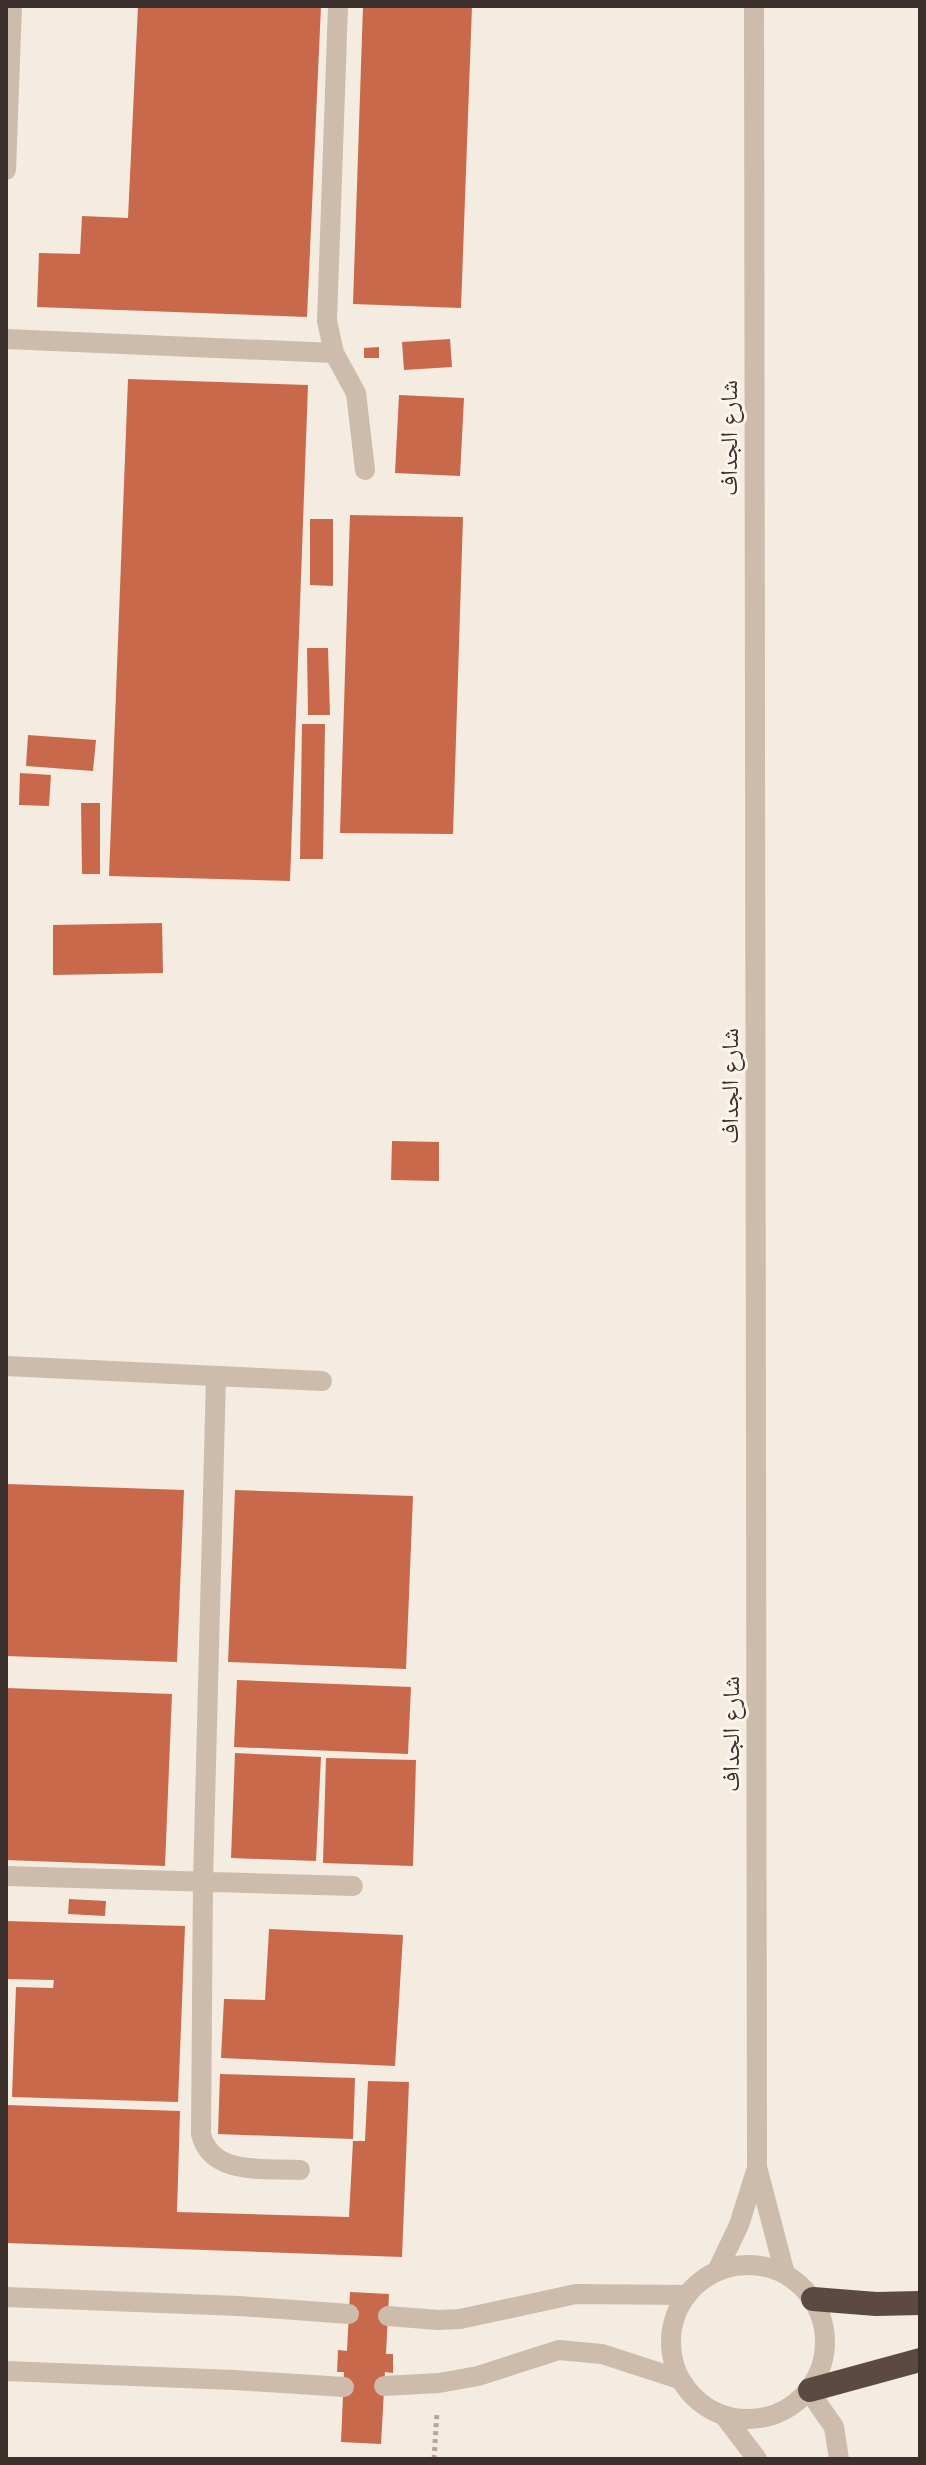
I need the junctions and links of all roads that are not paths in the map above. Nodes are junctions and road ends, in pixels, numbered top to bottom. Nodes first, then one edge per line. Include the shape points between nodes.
1 (12, 6) edge
2 (338, 6) edge
3 (754, 6) edge
4 (6, 170) edge
5 (6, 339) edge
6 (334, 353) junction
7 (365, 470) dead end
8 (6, 1366) edge
9 (216, 1376) junction
10 (322, 1381) dead end
11 (6, 1876) edge
12 (203, 1881) junction
13 (353, 1886) dead end
14 (757, 2167) junction
15 (300, 2170) dead end
16 (717, 2271) junction
17 (785, 2274) junction
18 (687, 2295) junction
19 (6, 2297) edge
20 (813, 2299) junction
21 (920, 2303) edge
22 (349, 2314) dead end
23 (388, 2316) dead end
24 (920, 2360) edge
25 (6, 2371) edge
26 (679, 2379) junction
27 (384, 2386) dead end
28 (344, 2387) dead end
29 (809, 2390) junction
30 (725, 2417) junction
31 (757, 2459) edge
32 (839, 2459) edge

1 - 4 street
2 - 6 street via 327,321
3 - 14 street, شارع الجداف
5 - 6 street
6 - 7 street via 356,393
8 - 9 street
9 - 10 street
9 - 12 street
11 - 12 street
12 - 13 street
12 - 15 street via 204,2147 225,2165
14 - 16 street, شارع الجداف via 739,2225
14 - 17 street, شارع الجداف
16 - 17 street via 751,2265
16 - 18 street, شارع الجداف
17 - 20 street
18 - 23 street via 576,2294 460,2319
18 - 26 street, شارع الجداف via 671,2336
19 - 22 street
20 - 21 highway
20 - 29 street via 826,2336 825,2355
24 - 29 highway
25 - 28 street
26 - 27 street via 572,2350 478,2376
26 - 30 street via 699,2402
29 - 30 street via 780,2414 762,2419
29 - 32 street via 834,2427
30 - 31 street

